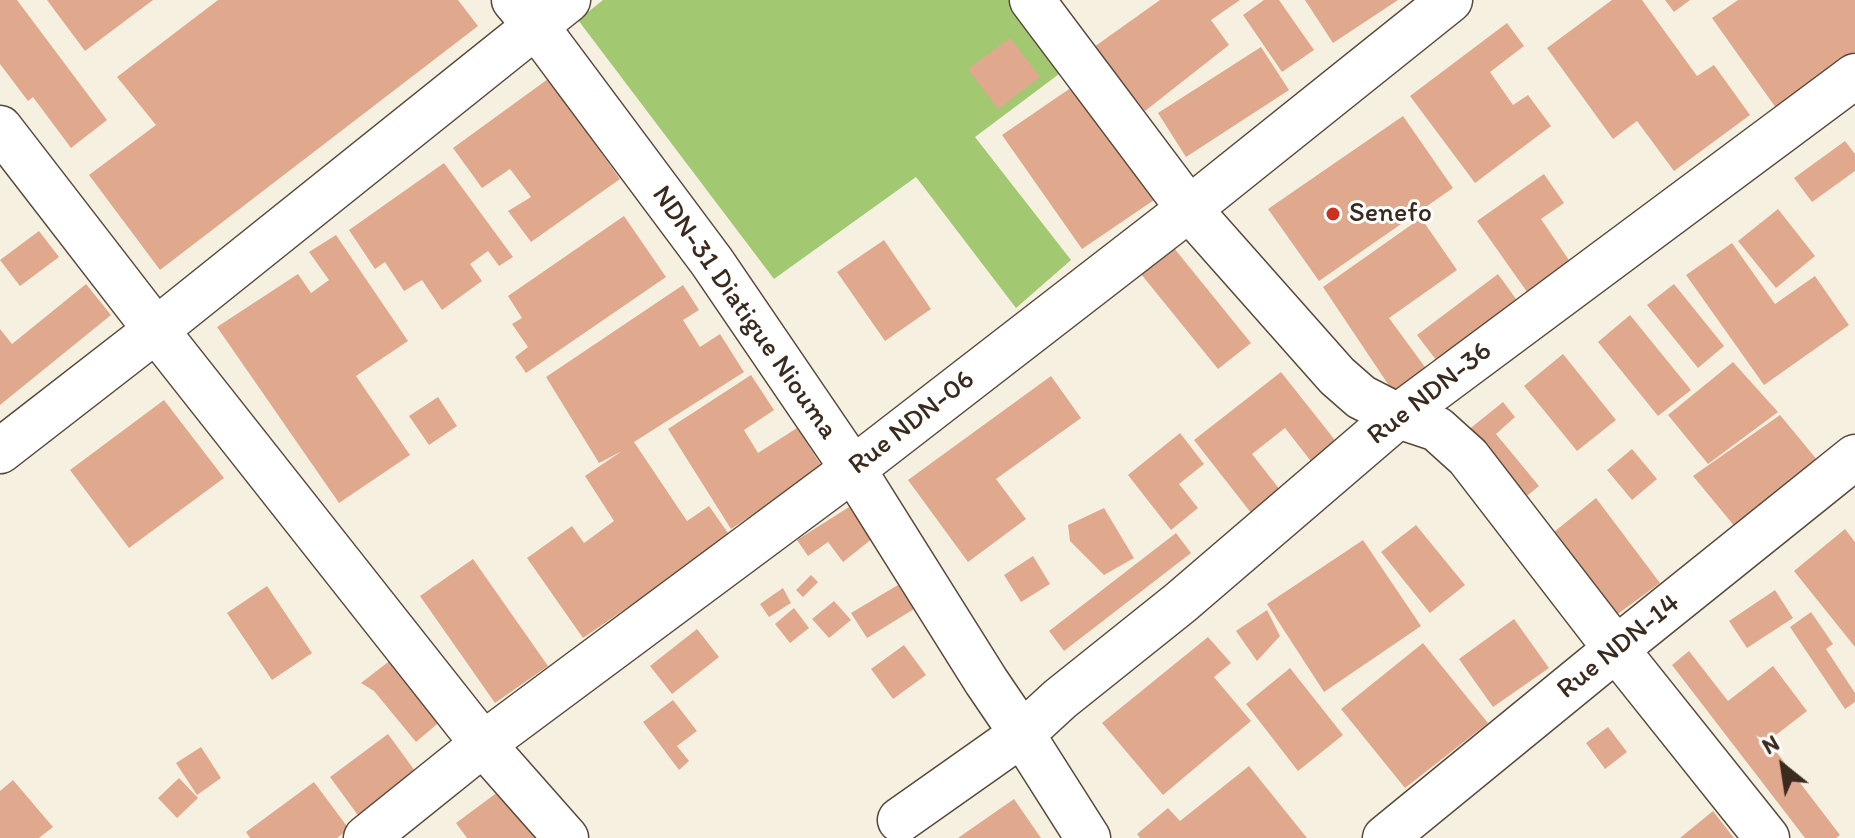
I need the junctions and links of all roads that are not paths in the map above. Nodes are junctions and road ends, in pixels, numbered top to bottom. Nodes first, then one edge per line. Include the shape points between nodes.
1 (1032, 0) edge
2 (1450, 0) edge
3 (539, 9) edge
4 (1855, 77) edge
5 (0, 128) edge
6 (1189, 209) junction
7 (156, 330) junction
8 (1398, 416) junction
9 (0, 451) edge
10 (1855, 457) edge
11 (853, 469) junction
12 (1616, 649) junction
13 (1022, 734) junction
14 (483, 744) junction
15 (900, 820) dead end
16 (366, 838) edge
17 (566, 838) edge
18 (1088, 838) edge
19 (1385, 838) edge
20 (1767, 838) edge

1 - 6 street
2 - 6 street, Rue NDN-06
3 - 7 street
3 - 11 street, NDN-31 Diatigue Niouma
4 - 8 street, Rue NDN-36
5 - 7 street
6 - 8 street via 1337,376 1361,397
6 - 11 street, Rue NDN-06
7 - 9 street
7 - 14 street
8 - 12 street via 1437,429 1468,457
8 - 13 street, Rue NDN-36
10 - 12 street, Rue NDN-14
11 - 13 street, NDN-31 Diatigue Niouma
11 - 14 street, Rue NDN-06
12 - 19 street, Rue NDN-14
12 - 20 street
13 - 15 street, Rue NDN-36
13 - 18 street, NDN-31 Diatigue Niouma
14 - 16 street, Rue NDN-06
14 - 17 street

